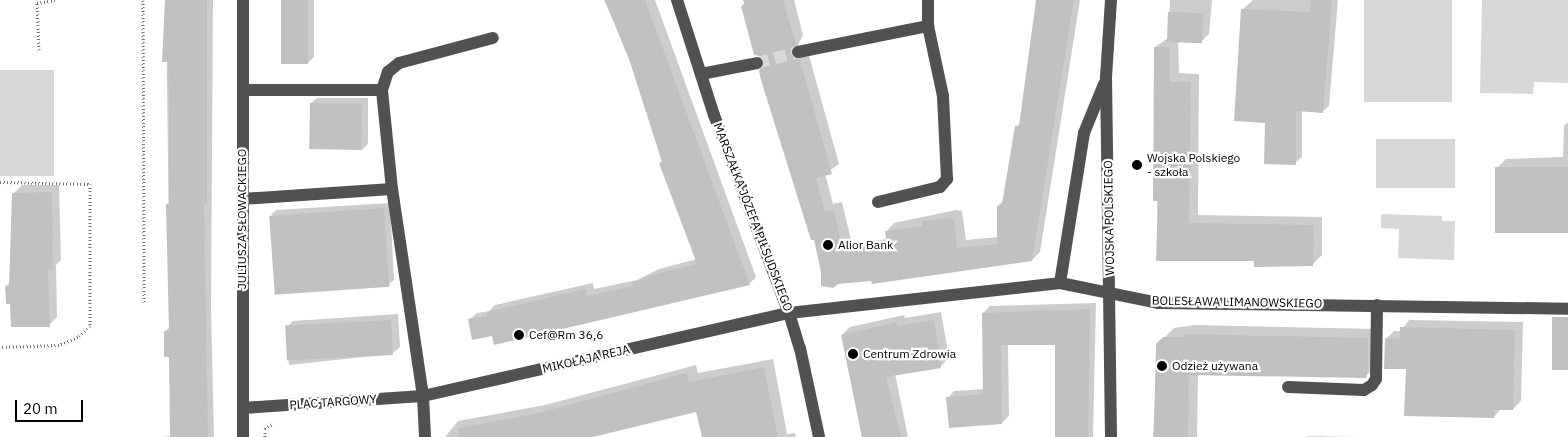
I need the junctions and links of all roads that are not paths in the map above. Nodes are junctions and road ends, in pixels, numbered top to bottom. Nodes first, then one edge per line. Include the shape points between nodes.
1 (243, 0) edge
2 (676, 0) edge
3 (928, 0) edge
4 (1111, 0) edge
5 (928, 26) junction
6 (493, 38) dead end
7 (798, 52) tunnel mouth
8 (756, 63) tunnel mouth
9 (701, 74) junction
10 (1106, 77) junction
11 (242, 90) junction
12 (382, 90) junction
13 (392, 189) junction
14 (242, 199) junction
15 (878, 202) dead end
16 (1060, 283) junction
17 (1110, 292) junction
18 (1377, 305) junction
19 (1568, 309) edge
20 (789, 313) junction
21 (1288, 387) dead end
22 (423, 396) junction
23 (243, 408) junction
24 (243, 437) edge
25 (425, 437) edge
26 (818, 437) edge
27 (1112, 437) edge

1 - 11 street, JULIUSZA SŁOWACKIEGO
2 - 9 street, MARSZAŁKA JÓZEFA PIŁSUDSKIEGO
3 - 5 street
4 - 10 street, WOJSKA POLSKIEGO
5 - 7 street
5 - 15 street via 943,96 947,179 940,187
6 - 12 street via 399,63 388,72
8 - 9 street
9 - 20 street, MARSZAŁKA JÓZEFA PIŁSUDSKIEGO
10 - 16 street via 1084,134
10 - 17 street, WOJSKA POLSKIEGO
11 - 12 street
11 - 14 street, JULIUSZA SŁOWACKIEGO
12 - 13 street
13 - 14 street
13 - 22 street
14 - 23 street, JULIUSZA SŁOWACKIEGO
16 - 17 street, BOLESŁAWA LIMANOWSKIEGO
16 - 20 street, BOLESŁAWA LIMANOWSKIEGO
17 - 18 street, BOLESŁAWA LIMANOWSKIEGO via 1158,303
17 - 27 street, WOJSKA POLSKIEGO
18 - 19 street, BOLESŁAWA LIMANOWSKIEGO
18 - 21 street via 1376,379 1372,385 1364,390
20 - 22 street, MIKOŁAJA REJA
20 - 26 street, MARSZAŁKA JÓZEFA PIŁSUDSKIEGO via 800,348
22 - 23 street, PLAC TARGOWY
22 - 25 street
23 - 24 street, JULIUSZA SŁOWACKIEGO

